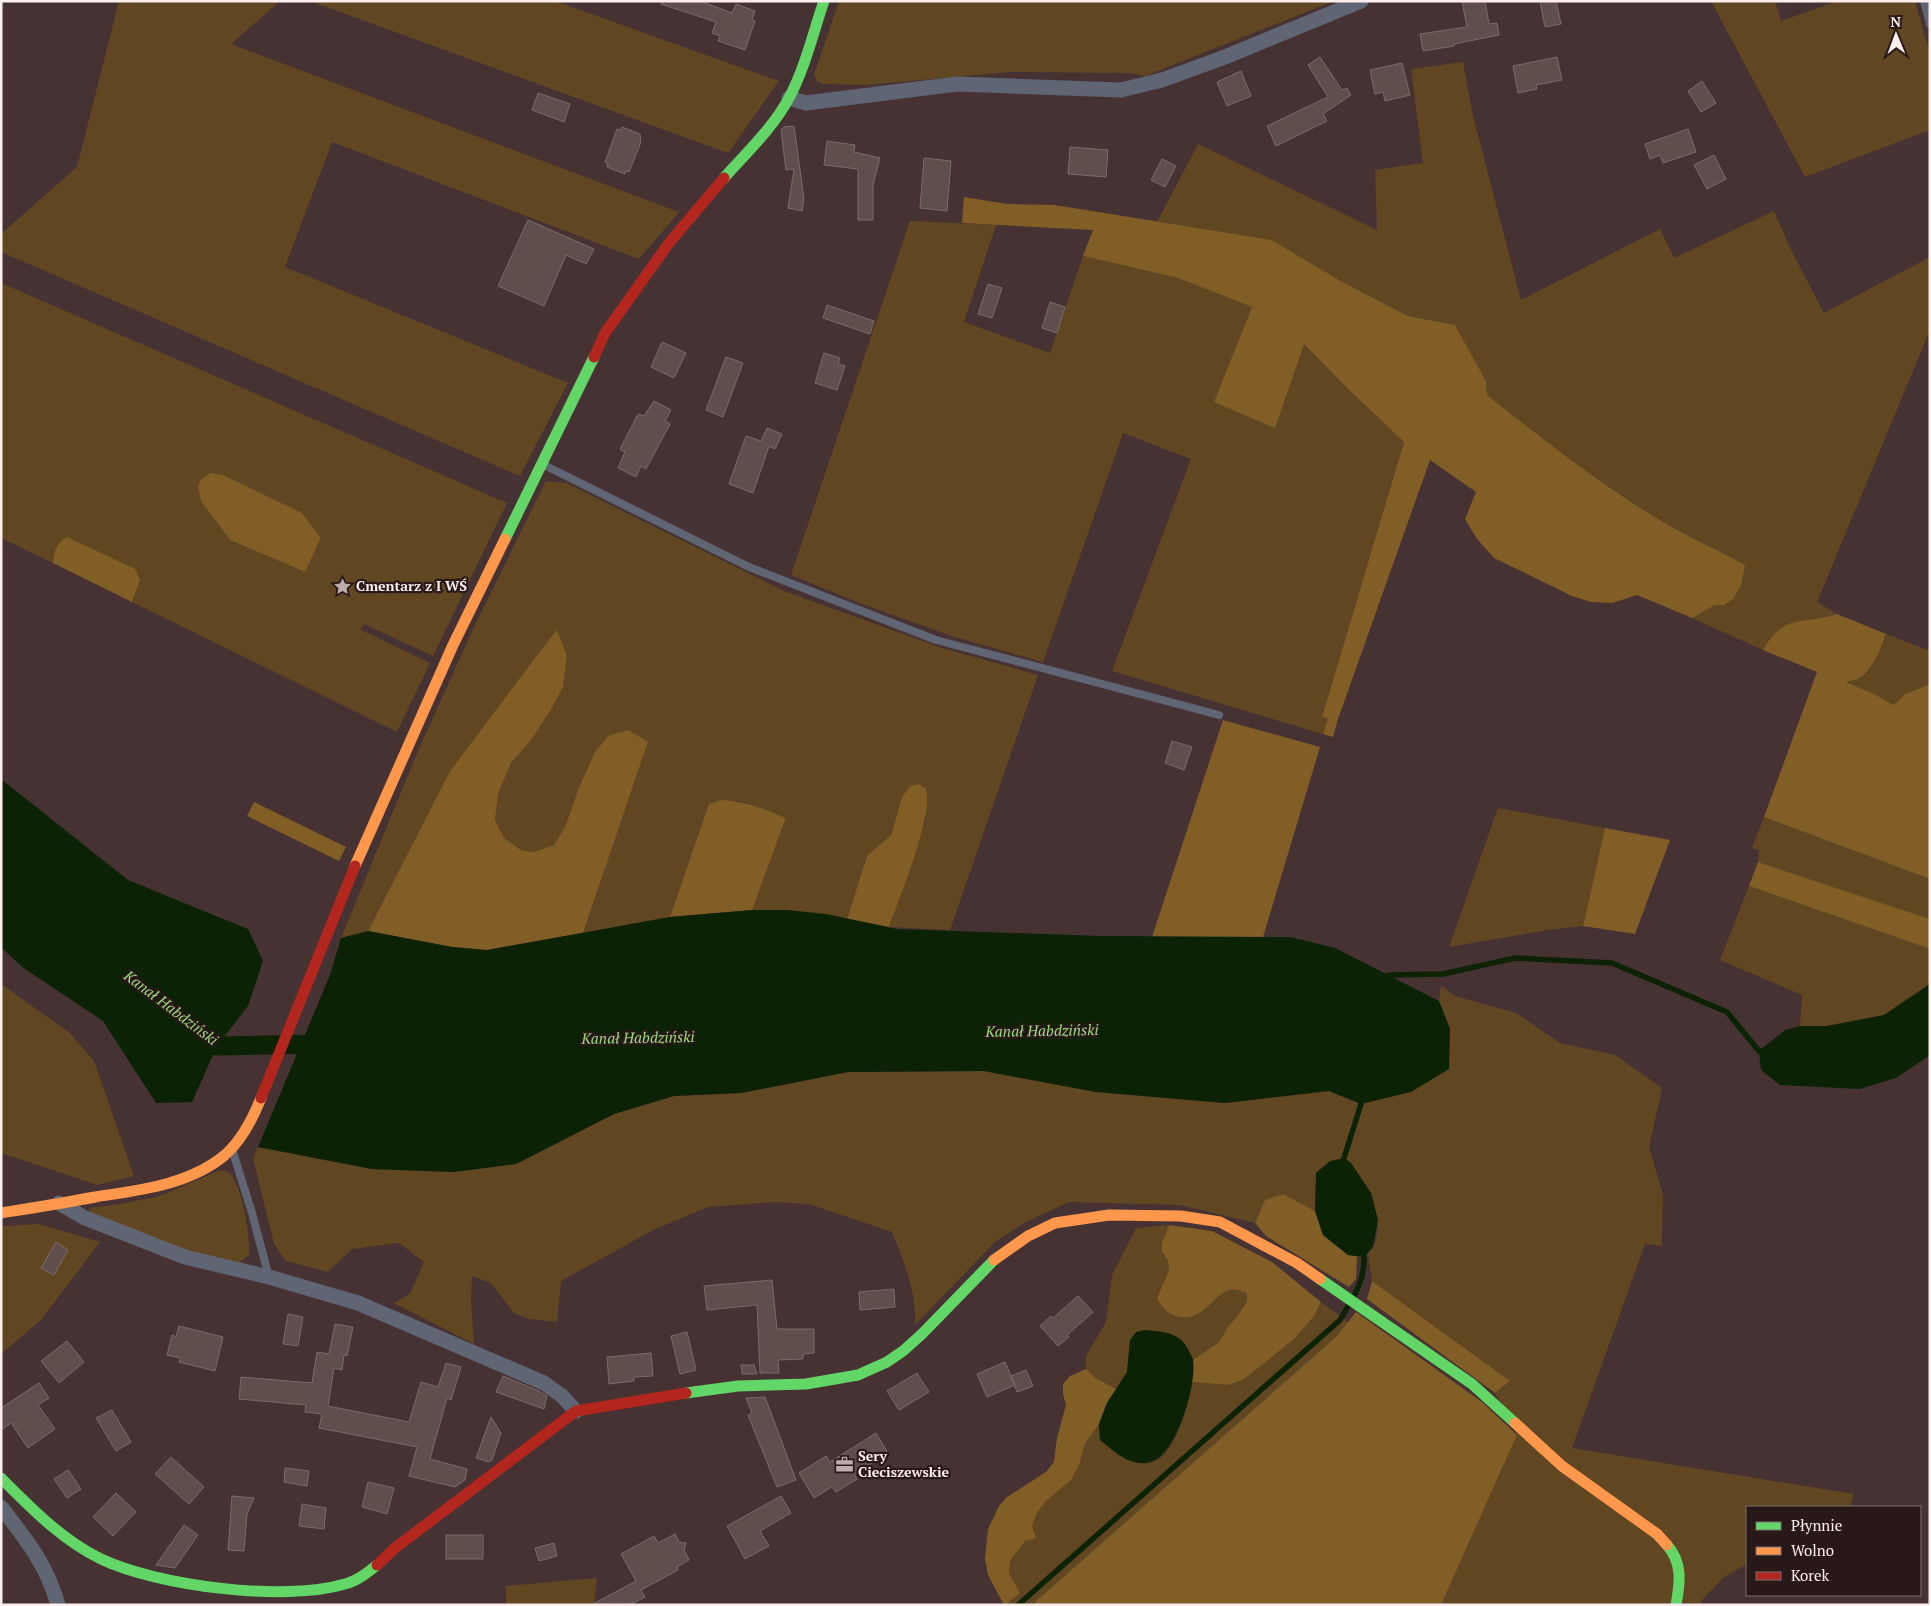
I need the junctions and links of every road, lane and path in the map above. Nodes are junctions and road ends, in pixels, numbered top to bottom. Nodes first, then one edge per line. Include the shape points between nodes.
1 (824, 1) edge
2 (1361, 1) edge
3 (1924, 1) edge
4 (1930, 24) edge
5 (789, 98) junction
6 (541, 463) junction
7 (1219, 715) dead end
8 (232, 1149) junction
9 (59, 1203) junction
10 (1, 1213) edge
11 (269, 1277) junction
12 (576, 1411) junction
13 (1, 1478) edge
14 (1, 1507) edge
15 (58, 1605) edge
16 (1676, 1605) edge

1 - 5 street
2 - 5 street via 1216,60 1162,80 1121,90 957,84 806,103
3 - 4 lane
5 - 6 street via 772,124 669,243 605,333
6 - 7 lane via 749,567 936,640
6 - 8 street via 450,651 347,885 258,1106
8 - 9 street via 215,1163 157,1187
8 - 11 lane
9 - 10 street
9 - 11 street via 85,1218 184,1257
11 - 12 street via 358,1303 497,1362 544,1384
12 - 13 street via 395,1548 368,1573 327,1590 292,1592 202,1585 164,1579 118,1566 61,1533 32,1510
12 - 16 street via 695,1391 806,1384 858,1375 902,1351 998,1257 1054,1223 1109,1215 1181,1216 1220,1222 1297,1263 1472,1384 1562,1466 1657,1534 1672,1551 1679,1567
14 - 15 street via 36,1552 52,1583

